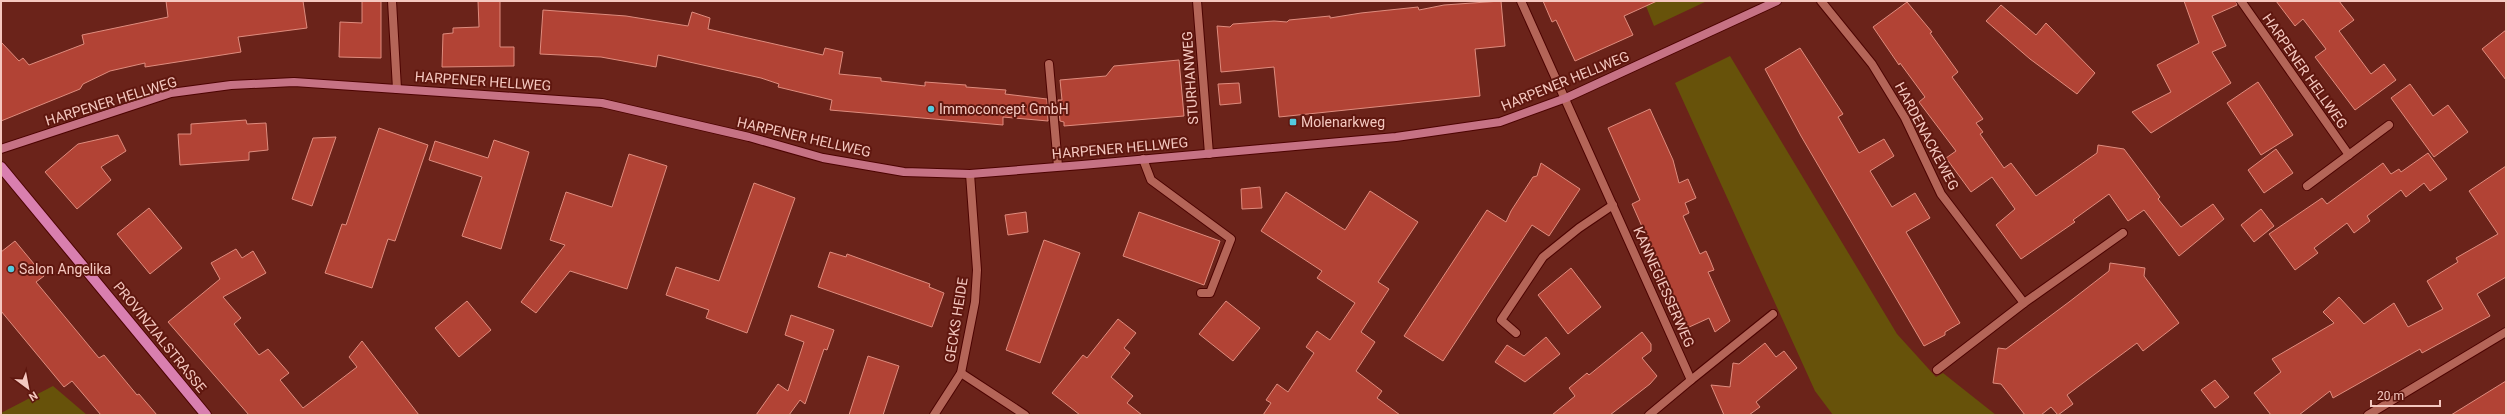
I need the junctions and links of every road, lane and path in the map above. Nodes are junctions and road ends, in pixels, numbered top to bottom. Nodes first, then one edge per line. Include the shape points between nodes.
1 (392, 1) edge
2 (1197, 1) edge
3 (1521, 1) edge
4 (1777, 1) edge
5 (1821, 1) edge
6 (2241, 1) edge
7 (1049, 64) dead end
8 (397, 89) junction
9 (1566, 98) junction
10 (2389, 125) dead end
11 (1, 149) edge
12 (1209, 154) junction
13 (2349, 155) junction
14 (1143, 159) junction
15 (1, 166) edge
16 (1058, 166) junction
17 (970, 174) junction
18 (2307, 186) dead end
19 (1613, 205) junction
20 (2122, 233) dead end
21 (1201, 293) dead end
22 (2024, 303) junction
23 (1774, 314) dead end
24 (2506, 332) edge
25 (1516, 333) dead end
26 (1937, 370) dead end
27 (961, 373) junction
28 (1691, 380) junction
29 (206, 415) edge
30 (934, 415) edge
31 (1024, 415) edge
32 (1648, 415) edge
33 (2368, 415) edge

1 - 8 street
2 - 12 street, STURHANWEG
3 - 9 street
4 - 9 street, HARPENER HELLWEG
5 - 22 street, HARDENACKEWEG via 1872,64 1905,118 1941,194
6 - 13 street, HARPENER HELLWEG
7 - 16 street
8 - 11 street, HARPENER HELLWEG via 294,82 231,85 171,93
8 - 17 street, HARPENER HELLWEG via 602,103 750,137 823,158 904,172
9 - 12 street, HARPENER HELLWEG via 1500,122 1396,136
9 - 19 street, KANNEGIESSERWEG
10 - 13 street
12 - 14 street, HARPENER HELLWEG
13 - 18 street
14 - 16 street, HARPENER HELLWEG
14 - 21 street via 1151,180 1231,239 1214,286 1210,293
15 - 29 main road, PROVINZIALSTRASSE
16 - 17 street, HARPENER HELLWEG
17 - 27 street, GECKS HEIDE via 977,270 975,302
19 - 25 street via 1543,257 1501,320
19 - 28 street, KANNEGIESSERWEG
20 - 22 street
22 - 26 street
23 - 28 street
24 - 33 street
27 - 30 street, GECKS HEIDE
27 - 31 street
28 - 32 street

